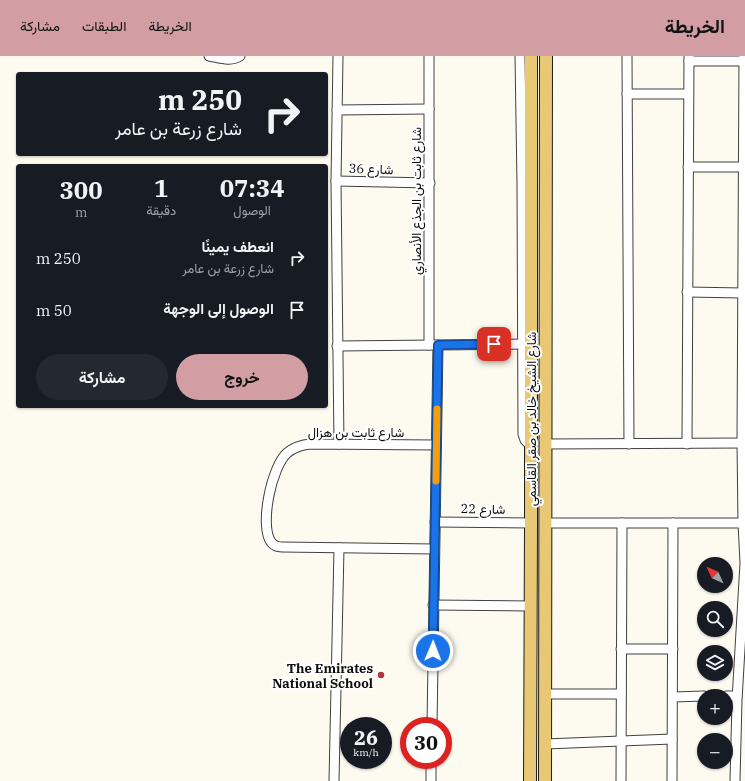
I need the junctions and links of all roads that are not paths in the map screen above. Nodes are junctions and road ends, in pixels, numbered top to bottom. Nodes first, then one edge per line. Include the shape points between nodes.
1 (209, 56) edge
2 (240, 56) edge
3 (338, 56) edge
4 (430, 56) edge
5 (546, 56) edge
6 (627, 56) edge
7 (526, 58) edge
8 (689, 58) edge
9 (744, 58) edge
10 (744, 83) edge
11 (627, 94) junction
12 (688, 94) junction
13 (429, 109) junction
14 (337, 110) junction
15 (744, 134) edge
16 (688, 167) junction
17 (743, 167) junction
18 (336, 180) junction
19 (430, 183) junction
20 (744, 217) edge
21 (744, 269) edge
22 (687, 292) junction
23 (743, 293) junction
24 (744, 319) edge
25 (527, 344) junction
26 (433, 345) junction
27 (338, 346) junction
28 (744, 367) edge
29 (743, 443) edge
30 (339, 444) junction
31 (545, 444) junction
32 (629, 444) junction
33 (687, 444) junction
34 (436, 445) junction
35 (435, 522) junction
36 (531, 523) junction
37 (545, 523) junction
38 (622, 523) junction
39 (673, 523) junction
40 (743, 523) junction
41 (339, 548) junction
42 (434, 549) junction
43 (744, 603) edge
44 (434, 606) junction
45 (531, 606) junction
46 (673, 648) junction
47 (621, 649) junction
48 (742, 655) edge
49 (545, 694) junction
50 (621, 694) junction
51 (673, 696) junction
52 (697, 696) edge
53 (740, 699) edge
54 (432, 717) edge
55 (672, 739) junction
56 (530, 740) junction
57 (621, 741) junction
58 (545, 744) junction
59 (740, 745) edge
60 (545, 764) junction
61 (431, 769) edge
62 (334, 781) edge
63 (431, 781) edge
64 (530, 781) edge
65 (545, 781) edge
66 (621, 781) edge
67 (672, 781) edge
68 (735, 781) edge

1 - 2 street via 230,60
3 - 14 street
4 - 13 street, شارع ثابت بن الجذع الأنصاري
5 - 31 main road, شارع الشيخ خالد بن صقر القاسمي
6 - 11 street
7 - 25 main road, شارع الشيخ خالد بن صقر القاسمي
8 - 9 street
8 - 12 street
9 - 10 street
10 - 15 street
11 - 12 street
11 - 32 street
12 - 16 street
13 - 14 street
13 - 19 street, شارع ثابت بن الجذع الأنصاري
14 - 18 street
15 - 17 street
16 - 17 street
16 - 22 street
17 - 20 street
18 - 19 street, شارع 36
18 - 27 street
19 - 26 street, شارع ثابت بن الجذع الأنصاري
20 - 21 street
21 - 23 street
22 - 23 street
22 - 33 street
23 - 24 street
24 - 28 street
25 - 26 street
25 - 36 main road, شارع الشيخ خالد بن صقر القاسمي
26 - 27 street
26 - 34 street, شارع ثابت بن الجذع الأنصاري
27 - 30 street
28 - 29 street
29 - 33 street
29 - 40 street
30 - 34 street, شارع ثابت بن هزال
30 - 41 street, شارع ثابت بن هزال via 301,445 286,453 272,484 267,509 268,534 276,546
31 - 32 street
31 - 37 main road, شارع الشيخ خالد بن صقر القاسمي
32 - 33 street
34 - 35 street, شارع ثابت بن الجذع الأنصاري
35 - 36 street, شارع 22
35 - 42 street, شارع ثابت بن الجذع الأنصاري
36 - 45 main road, شارع الشيخ خالد بن صقر القاسمي
37 - 38 street
37 - 49 main road, شارع الشيخ خالد بن صقر القاسمي
38 - 39 street
38 - 47 street
39 - 40 street
39 - 46 street
40 - 43 street
41 - 42 street
41 - 62 street
42 - 44 street, شارع ثابت بن الجذع الأنصاري
43 - 48 street
44 - 45 street
44 - 54 street, شارع ثابت بن الجذع الأنصاري
45 - 56 main road, شارع الشيخ خالد بن صقر القاسمي
46 - 47 street
46 - 51 street
47 - 50 street
48 - 53 street
49 - 50 street
49 - 58 main road, شارع الشيخ خالد بن صقر القاسمي
50 - 57 street
51 - 52 street
51 - 55 street
53 - 59 street
55 - 57 street
55 - 67 street
56 - 60 main road via 535,766 540,769
56 - 64 main road, شارع الشيخ خالد بن صقر القاسمي
57 - 58 street
57 - 66 street
58 - 60 main road, شارع الشيخ خالد بن صقر القاسمي
59 - 68 street
60 - 65 main road, شارع الشيخ خالد بن صقر القاسمي
61 - 63 street

